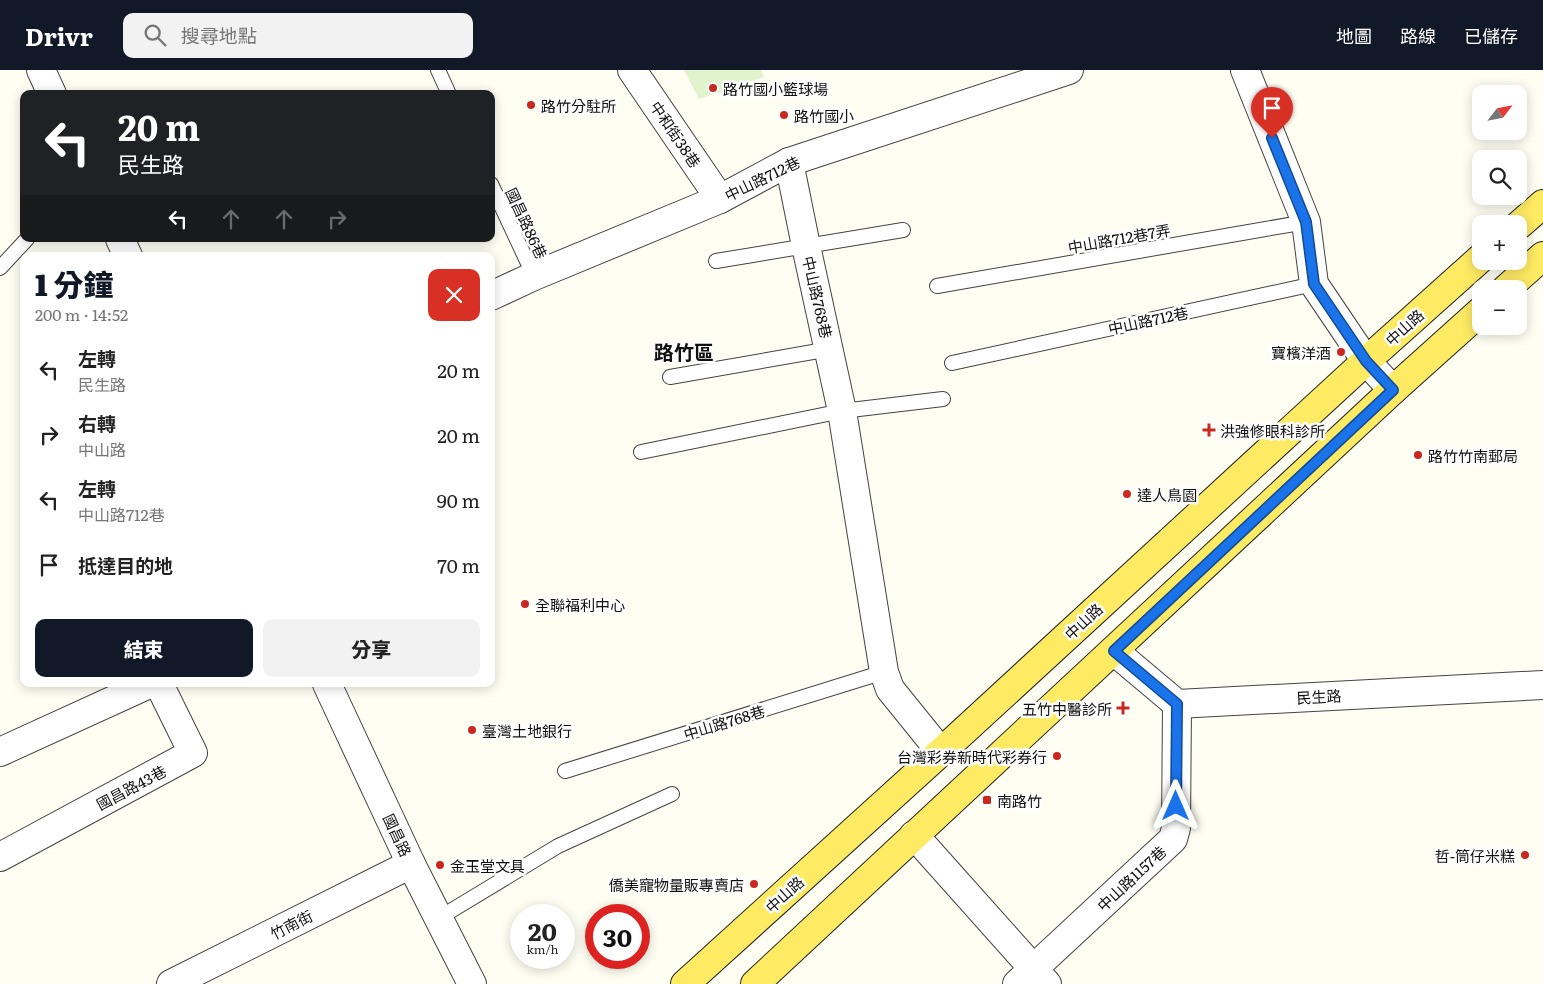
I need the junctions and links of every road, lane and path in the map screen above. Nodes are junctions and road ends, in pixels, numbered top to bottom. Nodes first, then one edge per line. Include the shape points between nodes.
1 (41, 70) edge
2 (438, 70) edge
3 (632, 70) edge
4 (1069, 70) edge
5 (1245, 70) edge
6 (50, 90) edge
7 (447, 90) edge
8 (789, 162) junction
9 (495, 193) edge
10 (720, 199) junction
11 (1543, 204) edge
12 (1527, 218) edge
13 (1306, 222) junction
14 (903, 230) dead end
15 (24, 242) edge
16 (806, 246) junction
17 (1543, 256) edge
18 (716, 261) dead end
19 (1472, 266) edge
20 (0, 268) edge
21 (534, 276) junction
22 (1516, 280) edge
23 (1314, 284) junction
24 (938, 286) dead end
25 (495, 294) edge
26 (1472, 319) edge
27 (830, 349) junction
28 (1366, 361) junction
29 (952, 363) dead end
30 (670, 377) dead end
31 (1393, 390) junction
32 (943, 399) dead end
33 (842, 411) junction
34 (641, 452) dead end
35 (1114, 651) junction
36 (884, 672) junction
37 (1543, 685) edge
38 (142, 687) edge
39 (160, 687) edge
40 (329, 687) edge
41 (1177, 704) junction
42 (0, 752) edge
43 (941, 752) junction
44 (565, 771) dead end
45 (672, 794) dead end
46 (914, 835) junction
47 (0, 857) edge
48 (412, 864) junction
49 (439, 918) junction
50 (1032, 979) edge
51 (171, 984) edge
52 (472, 984) edge
53 (685, 984) edge
54 (755, 984) edge

1 - 6 street
2 - 7 lane
3 - 10 street, 中和街38巷
4 - 8 street, 中山路712巷
5 - 13 street
8 - 10 street, 中山路712巷
8 - 16 street, 中山路768巷
9 - 21 lane, 國昌路86巷
10 - 21 street, 中山路712巷
11 - 12 main road
13 - 23 street
13 - 24 lane, 中山路712巷7弄
14 - 16 lane, 中山路768巷
15 - 20 lane
16 - 18 lane, 中山路768巷
16 - 27 street, 中山路768巷
17 - 22 main road
19 - 28 main road, 中山路
21 - 25 street, 中山路712巷
23 - 28 street
23 - 29 lane, 中山路712巷
26 - 31 main road
27 - 30 lane, 中山路768巷
27 - 33 street, 中山路768巷
28 - 31 street
28 - 43 main road, 中山路
31 - 35 main road
32 - 33 lane
33 - 34 lane
33 - 36 street, 中山路768巷
35 - 41 street
35 - 46 main road
36 - 43 street, 中山路768巷 via 890,690
36 - 44 lane, 中山路768巷
37 - 41 street, 民生路
38 - 42 street
39 - 47 street, 國昌路43巷 via 193,753
40 - 48 street, 國昌路
41 - 50 street, 中山路1157巷 via 1176,828 1173,839
43 - 53 main road, 中山路
45 - 49 lane via 558,846
46 - 50 street, 中山路1157巷
46 - 54 main road
48 - 49 street, 國昌路
48 - 51 street, 竹南街
49 - 52 street, 國昌路

